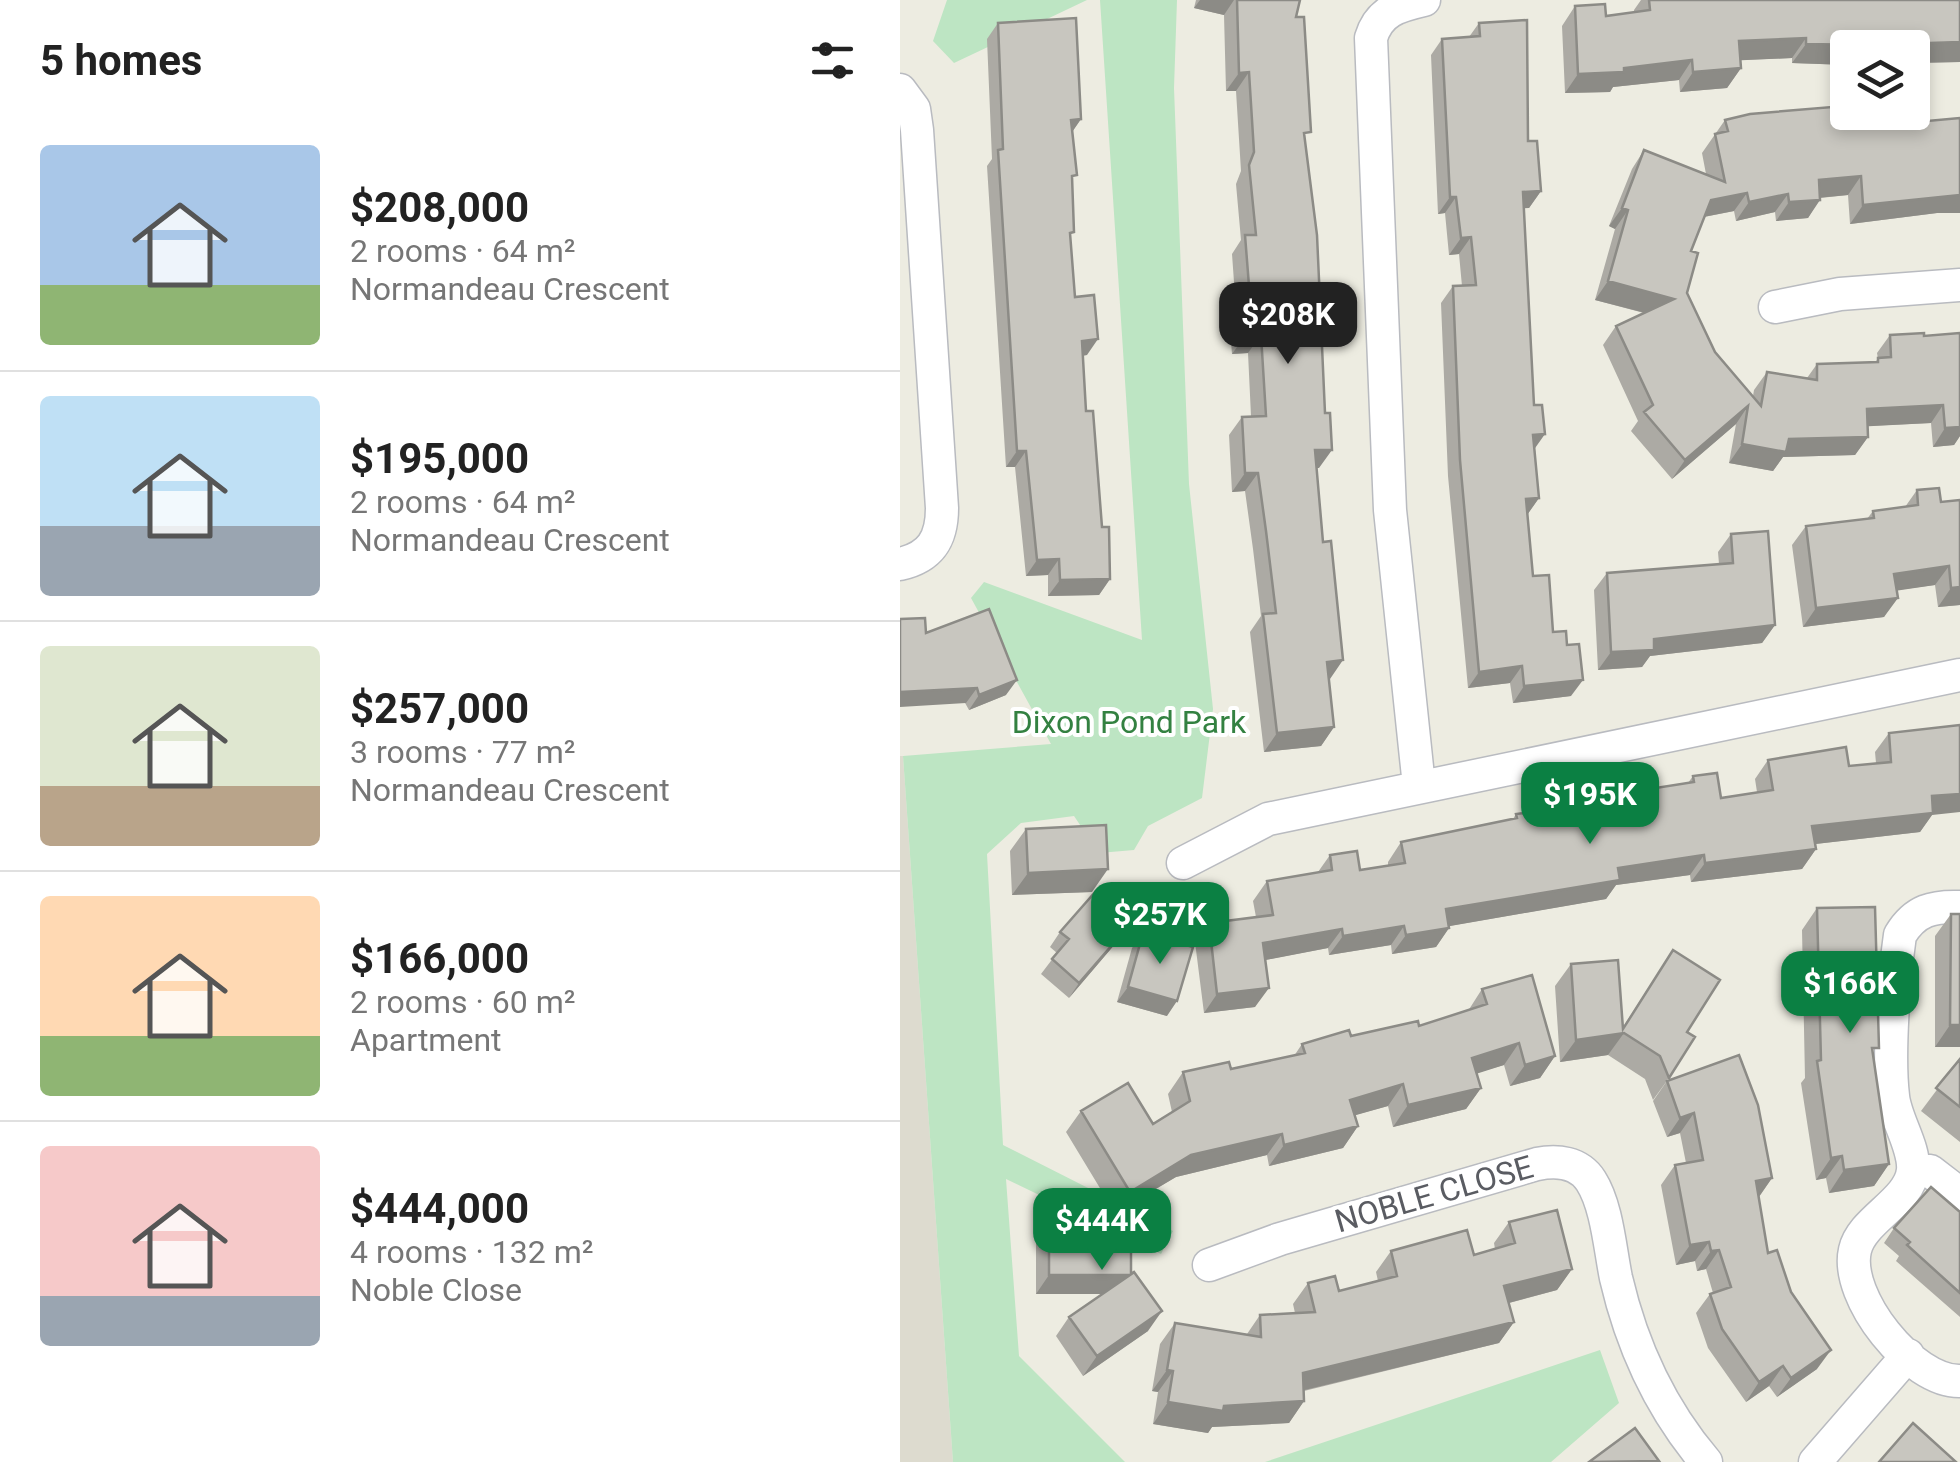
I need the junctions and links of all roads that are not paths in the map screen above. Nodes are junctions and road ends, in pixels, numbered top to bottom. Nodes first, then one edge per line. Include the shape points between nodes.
1 (1424, 0) edge
2 (900, 90) edge
3 (1960, 286) edge
4 (1775, 307) dead end
5 (900, 564) edge
6 (1960, 675) edge
7 (1418, 786) junction
8 (1183, 863) dead end
9 (1960, 907) edge
10 (1913, 1170) junction
11 (1960, 1194) edge
12 (1209, 1266) dead end
13 (1908, 1355) junction
14 (1960, 1381) edge
15 (1706, 1462) edge
16 (1815, 1462) edge

1 - 7 street via 1389,10 1371,38 1390,510
2 - 5 street via 914,109 917,130 942,508 936,543
3 - 4 street via 1840,294
6 - 7 street
7 - 8 street via 1268,819
9 - 10 street via 1928,908 1900,935 1892,1094
10 - 11 street via 1940,1176
10 - 13 street via 1857,1243 1853,1270 1858,1292
12 - 15 street, NOBLE CLOSE via 1537,1164 1573,1166 1593,1183 1646,1373
13 - 14 street via 1942,1380
13 - 16 street

